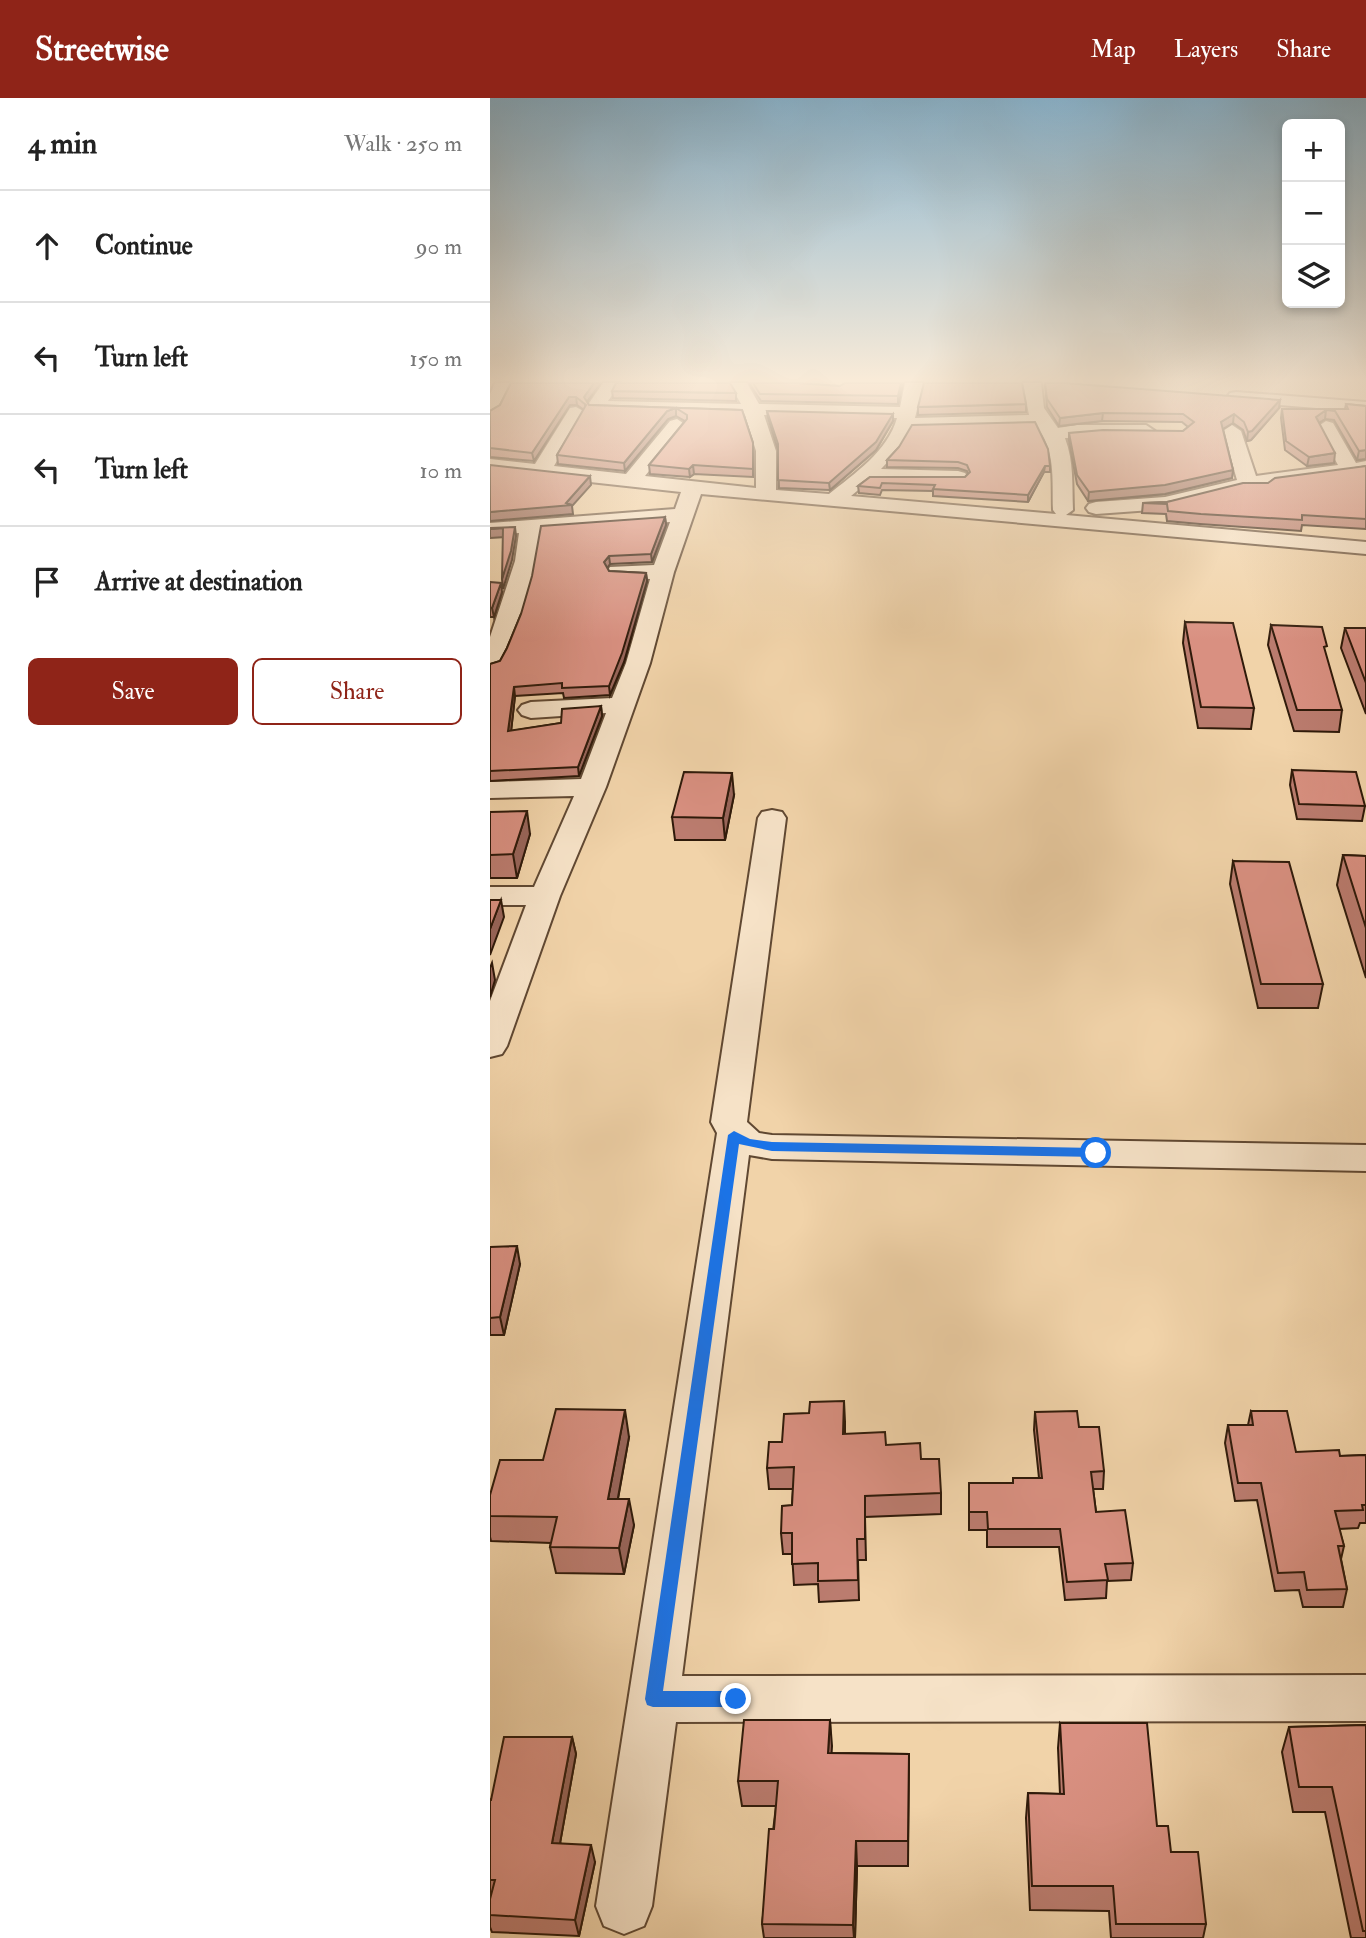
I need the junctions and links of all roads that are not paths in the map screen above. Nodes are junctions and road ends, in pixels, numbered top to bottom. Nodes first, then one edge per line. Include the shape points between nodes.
1 (523, 469) edge
2 (641, 469) edge
3 (766, 469) edge
4 (870, 469) edge
5 (1062, 469) edge
6 (1244, 469) edge
7 (1352, 469) edge
8 (541, 471) joint
9 (864, 475) junction
10 (958, 477) edge
11 (631, 481) junction
12 (1248, 483) junction
13 (693, 487) junction
14 (766, 495) junction
15 (832, 501) junction
16 (1063, 510) junction
17 (681, 514) junction
18 (1015, 517) junction
19 (530, 525) junction
20 (490, 529) edge
21 (1366, 548) edge
22 (618, 572) edge
23 (663, 572) junction
24 (492, 651) edge
25 (622, 705) junction
26 (531, 709) dead end
27 (592, 787) junction
28 (490, 790) edge
29 (772, 818) dead end
30 (490, 896) edge
31 (545, 896) junction
32 (490, 1044) edge
33 (734, 1135) junction
34 (1366, 1158) edge
35 (1366, 1698) edge
36 (653, 1699) junction
37 (624, 1906) dead end

1 - 8 street
2 - 11 street
3 - 14 street
4 - 9 street
5 - 16 street
6 - 12 street
7 - 12 street
8 - 11 street
9 - 10 street
9 - 15 street
11 - 13 street
12 - 16 street via 1164,503
13 - 14 street
13 - 17 street
14 - 15 street
15 - 18 street
16 - 18 street
17 - 19 street
17 - 23 street
18 - 21 street
19 - 20 street
19 - 24 street via 526,561
22 - 23 street
23 - 25 street
25 - 26 street
25 - 27 street
27 - 28 street
27 - 31 street
29 - 33 street via 729,1122
30 - 31 street
31 - 32 street
33 - 34 street via 747,1143 772,1147
33 - 36 street
35 - 36 street
36 - 37 street

